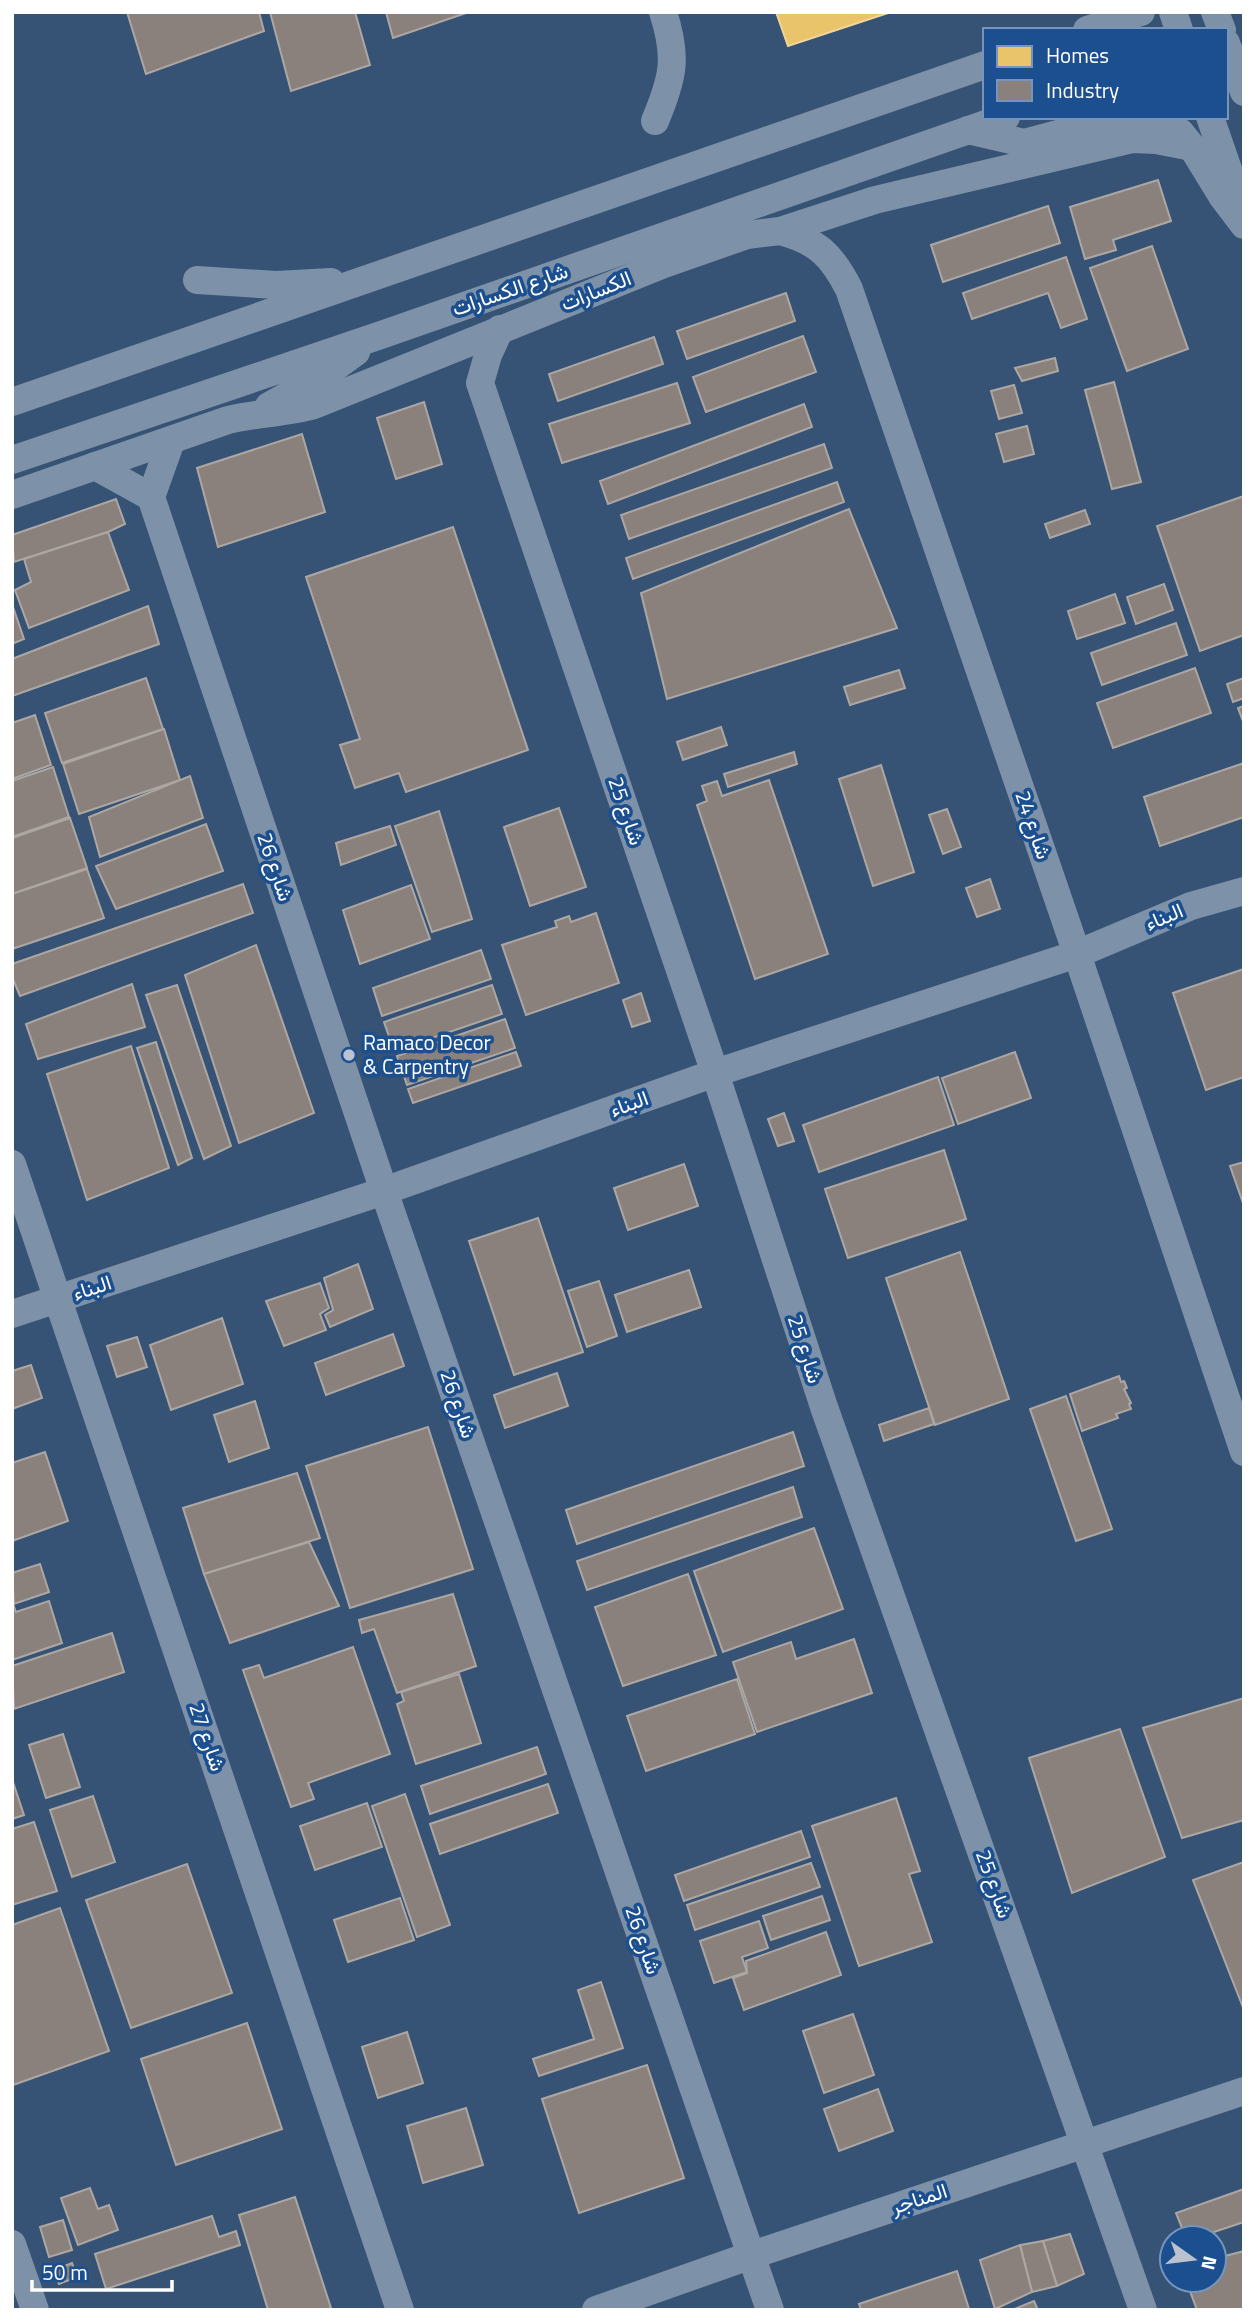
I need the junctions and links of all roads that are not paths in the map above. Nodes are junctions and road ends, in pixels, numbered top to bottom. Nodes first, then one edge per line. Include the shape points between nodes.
1 (663, 12) edge
2 (1098, 12) edge
3 (1141, 12) edge
4 (1076, 28) edge
5 (1093, 28) edge
6 (1228, 50) edge
7 (983, 66) edge
8 (1244, 92) edge
9 (1000, 119) edge
10 (1114, 119) edge
11 (1149, 119) edge
12 (1211, 119) edge
13 (655, 121) dead end
14 (968, 130) junction
15 (1192, 148) junction
16 (1244, 215) edge
17 (1244, 225) edge
18 (780, 231) junction
19 (368, 278) junction
20 (197, 280) dead end
21 (500, 329) junction
22 (381, 335) junction
23 (429, 359) junction
24 (481, 383) junction
25 (12, 402) edge
26 (254, 414) junction
27 (171, 441) junction
28 (12, 460) edge
29 (94, 466) junction
30 (12, 495) edge
31 (151, 497) junction
32 (1244, 891) edge
33 (1077, 954) junction
34 (715, 1073) junction
35 (12, 1164) edge
36 (384, 1191) junction
37 (60, 1298) junction
38 (12, 1314) edge
39 (1244, 1452) edge
40 (1244, 2091) edge
41 (1086, 2143) junction
42 (12, 2244) edge
43 (752, 2255) junction
44 (35, 2310) edge
45 (400, 2310) edge
46 (596, 2310) edge
47 (770, 2310) edge
48 (1143, 2310) edge

1 - 13 street via 673,63
2 - 4 street
3 - 5 street
6 - 8 street
7 - 19 street
9 - 14 street, شارع الكسارات
10 - 14 street via 1024,143
11 - 15 street via 1180,132
12 - 16 street
14 - 22 street, شارع الكسارات
15 - 17 street
15 - 18 street, الكسارات via 1156,139 1132,139 875,200
18 - 21 street, الكسارات via 747,236 664,264
18 - 33 street, شارع 24 via 803,237 822,250 849,289
19 - 20 street via 276,285
19 - 25 street
21 - 23 street, الكسارات
21 - 24 street
22 - 26 street via 323,376
22 - 28 street, شارع الكسارات
23 - 24 street via 456,367
23 - 26 street, الكسارات via 314,405
24 - 34 street, شارع 25
26 - 27 street, الكسارات
27 - 29 street, الكسارات
27 - 31 street
29 - 30 street, الكسارات
29 - 31 street
31 - 36 street, شارع 26
32 - 33 street, البناء via 1191,906
33 - 34 street, البناء
33 - 39 street, شارع 24
34 - 36 street, البناء
34 - 41 street, شارع 25 via 824,1407
35 - 37 street, شارع 27
36 - 37 street, البناء
36 - 43 street, شارع 26
37 - 38 street, البناء
37 - 45 street, شارع 27
40 - 41 street, المناجر
41 - 43 street, المناجر
41 - 48 street, شارع 25
42 - 44 street
43 - 46 street, المناجر
43 - 47 street, شارع 26

